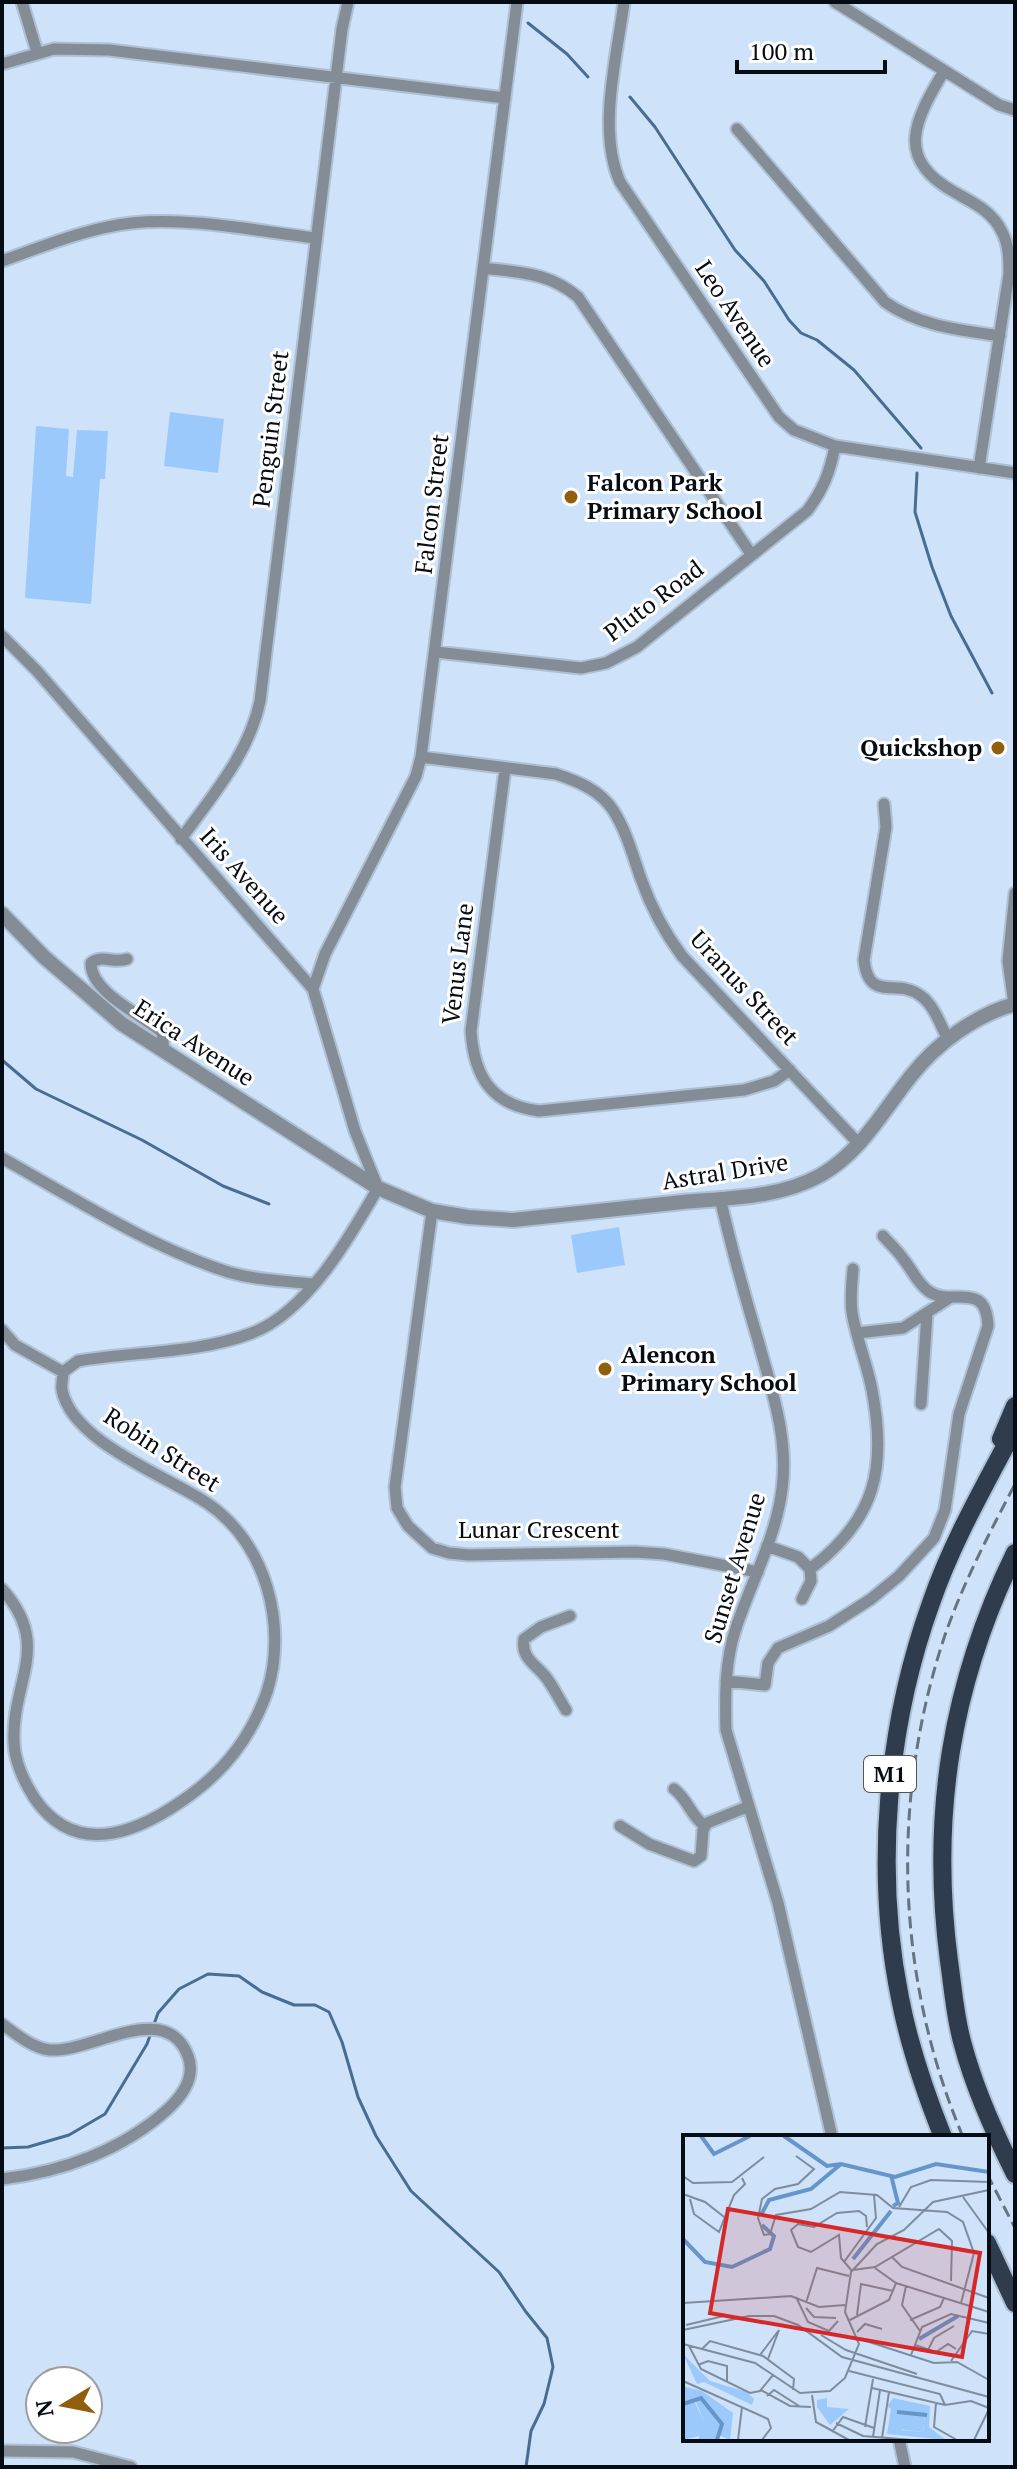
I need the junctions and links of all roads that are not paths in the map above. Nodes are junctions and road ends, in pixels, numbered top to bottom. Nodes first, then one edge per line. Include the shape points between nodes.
1 (22, 2) edge
2 (348, 2) edge
3 (517, 2) edge
4 (624, 2) edge
5 (835, 2) edge
6 (37, 52) junction
7 (2, 64) edge
8 (944, 71) junction
9 (336, 77) junction
10 (505, 98) junction
11 (1015, 110) edge
12 (737, 129) dead end
13 (315, 238) junction
14 (2, 261) edge
15 (484, 268) junction
16 (1000, 336) junction
17 (835, 446) junction
18 (979, 468) junction
19 (1015, 473) edge
20 (751, 554) junction
21 (2, 636) edge
22 (436, 652) junction
23 (421, 757) junction
24 (505, 769) junction
25 (884, 804) dead end
26 (181, 839) junction
27 (1015, 893) edge
28 (2, 914) edge
29 (127, 959) dead end
30 (313, 989) junction
31 (1015, 1004) edge
32 (948, 1040) junction
33 (164, 1052) junction
34 (790, 1070) junction
35 (859, 1144) junction
36 (2, 1158) edge
37 (378, 1188) junction
38 (720, 1198) junction
39 (432, 1211) junction
40 (883, 1236) dead end
41 (853, 1269) dead end
42 (313, 1284) junction
43 (953, 1296) junction
44 (927, 1314) junction
45 (2, 1330) edge
46 (857, 1333) junction
47 (63, 1372) junction
48 (921, 1404) dead end
49 (1015, 1406) edge
50 (1015, 1428) edge
51 (962, 1530) junction
52 (767, 1546) junction
53 (1015, 1553) edge
54 (810, 1569) junction
55 (758, 1572) junction
56 (2, 1589) edge
57 (802, 1599) dead end
58 (570, 1616) dead end
59 (726, 1681) junction
60 (566, 1710) dead end
61 (674, 1789) dead end
62 (747, 1807) junction
63 (620, 1826) dead end
64 (705, 1826) junction
65 (2, 2024) edge
66 (832, 2135) edge
67 (942, 2135) edge
68 (1015, 2174) edge
69 (2, 2179) edge
70 (989, 2247) edge
71 (1015, 2303) edge
72 (899, 2441) edge
73 (2, 2451) edge
74 (101, 2462) edge
75 (131, 2467) edge
76 (905, 2467) edge

1 - 6 street
2 - 9 street, Penguin Street
3 - 10 street, Falcon Street
4 - 17 street, Leo Avenue via 609,129 620,182 769,405 794,430
5 - 8 street
6 - 7 street
6 - 9 street via 109,50
8 - 11 street
8 - 16 street via 917,122 917,154 923,169 980,206 1004,234 1009,274
9 - 10 street
9 - 13 street, Penguin Street
10 - 15 street, Falcon Street
12 - 16 street via 885,302 940,327
13 - 14 street via 132,223
13 - 26 street, Penguin Street via 256,723 237,760
15 - 20 street via 547,277 578,297
15 - 22 street, Falcon Street
16 - 18 street
17 - 18 street, Leo Avenue
17 - 20 street, Pluto Road via 829,473 807,511
18 - 19 street, Leo Avenue
20 - 22 street, Pluto Road via 637,647 606,663 581,668
21 - 26 street, Iris Avenue
22 - 23 street, Falcon Street
23 - 24 street, Uranus Street
23 - 30 street, Falcon Street
24 - 34 street, Uranus Street via 577,780 612,808 667,936
24 - 34 street, Venus Lane via 471,1031 475,1063 489,1087 523,1109 539,1111 744,1090
25 - 32 street via 886,827 864,960 867,977 875,985 922,996
26 - 30 street, Iris Avenue
27 - 31 street via 1008,961
28 - 33 street, Erica Avenue via 87,995
29 - 33 street via 98,958 91,969 107,993 162,1032
30 - 37 street, Iris Avenue via 355,1131
31 - 32 street, Astral Drive
32 - 35 street, Astral Drive via 913,1073
33 - 37 street, Erica Avenue
34 - 35 street, Uranus Street
35 - 38 street, Astral Drive via 805,1182
36 - 42 street via 193,1258 251,1277
37 - 39 street, Astral Drive
37 - 42 street
38 - 39 street, Astral Drive via 513,1220
38 - 52 street, Sunset Avenue via 783,1443 782,1488
39 - 55 street, Lunar Crescent via 395,1487 397,1508 408,1526 432,1548 469,1555 635,1552
40 - 43 street via 924,1289
41 - 46 street
42 - 47 street via 274,1322 253,1333 194,1347 78,1361
43 - 44 street
43 - 59 street via 982,1303 988,1326 959,1414 945,1510 934,1538 871,1599 829,1626 778,1648 768,1663 765,1685
44 - 46 street via 895,1330
44 - 48 street
45 - 47 street via 15,1345
46 - 54 street via 872,1389 877,1472 853,1528
47 - 56 street, Robin Street via 62,1390 70,1409 88,1430 103,1444 208,1504 236,1529 254,1555 274,1613 274,1649 272,1677 246,1739 196,1791 134,1829 95,1835 57,1822 40,1807 17,1762 16,1722 29,1651 23,1621
49 - 51 highway
50 - 51 highway, M1
51 - 67 highway, M1 via 931,1602 900,1715 890,1776 887,1863 899,1997
52 - 54 street via 798,1557
52 - 55 street, Sunset Avenue
53 - 68 highway, M1 via 989,1608 961,1696 948,1762 941,1855 944,1921 962,2042 988,2118
54 - 57 street via 811,1581
55 - 59 street, Sunset Avenue via 736,1629
58 - 60 street via 541,1627 524,1639 522,1648
59 - 62 street, Sunset Avenue via 726,1730
61 - 64 street
62 - 64 street
62 - 66 street, Sunset Avenue via 791,1952
63 - 64 street via 694,1861 701,1856
65 - 69 street via 49,2050 77,2048 136,2030 166,2031 189,2056 191,2070 178,2099 121,2143 33,2175
70 - 71 highway
72 - 76 street
73 - 74 street via 73,2452
74 - 75 street

